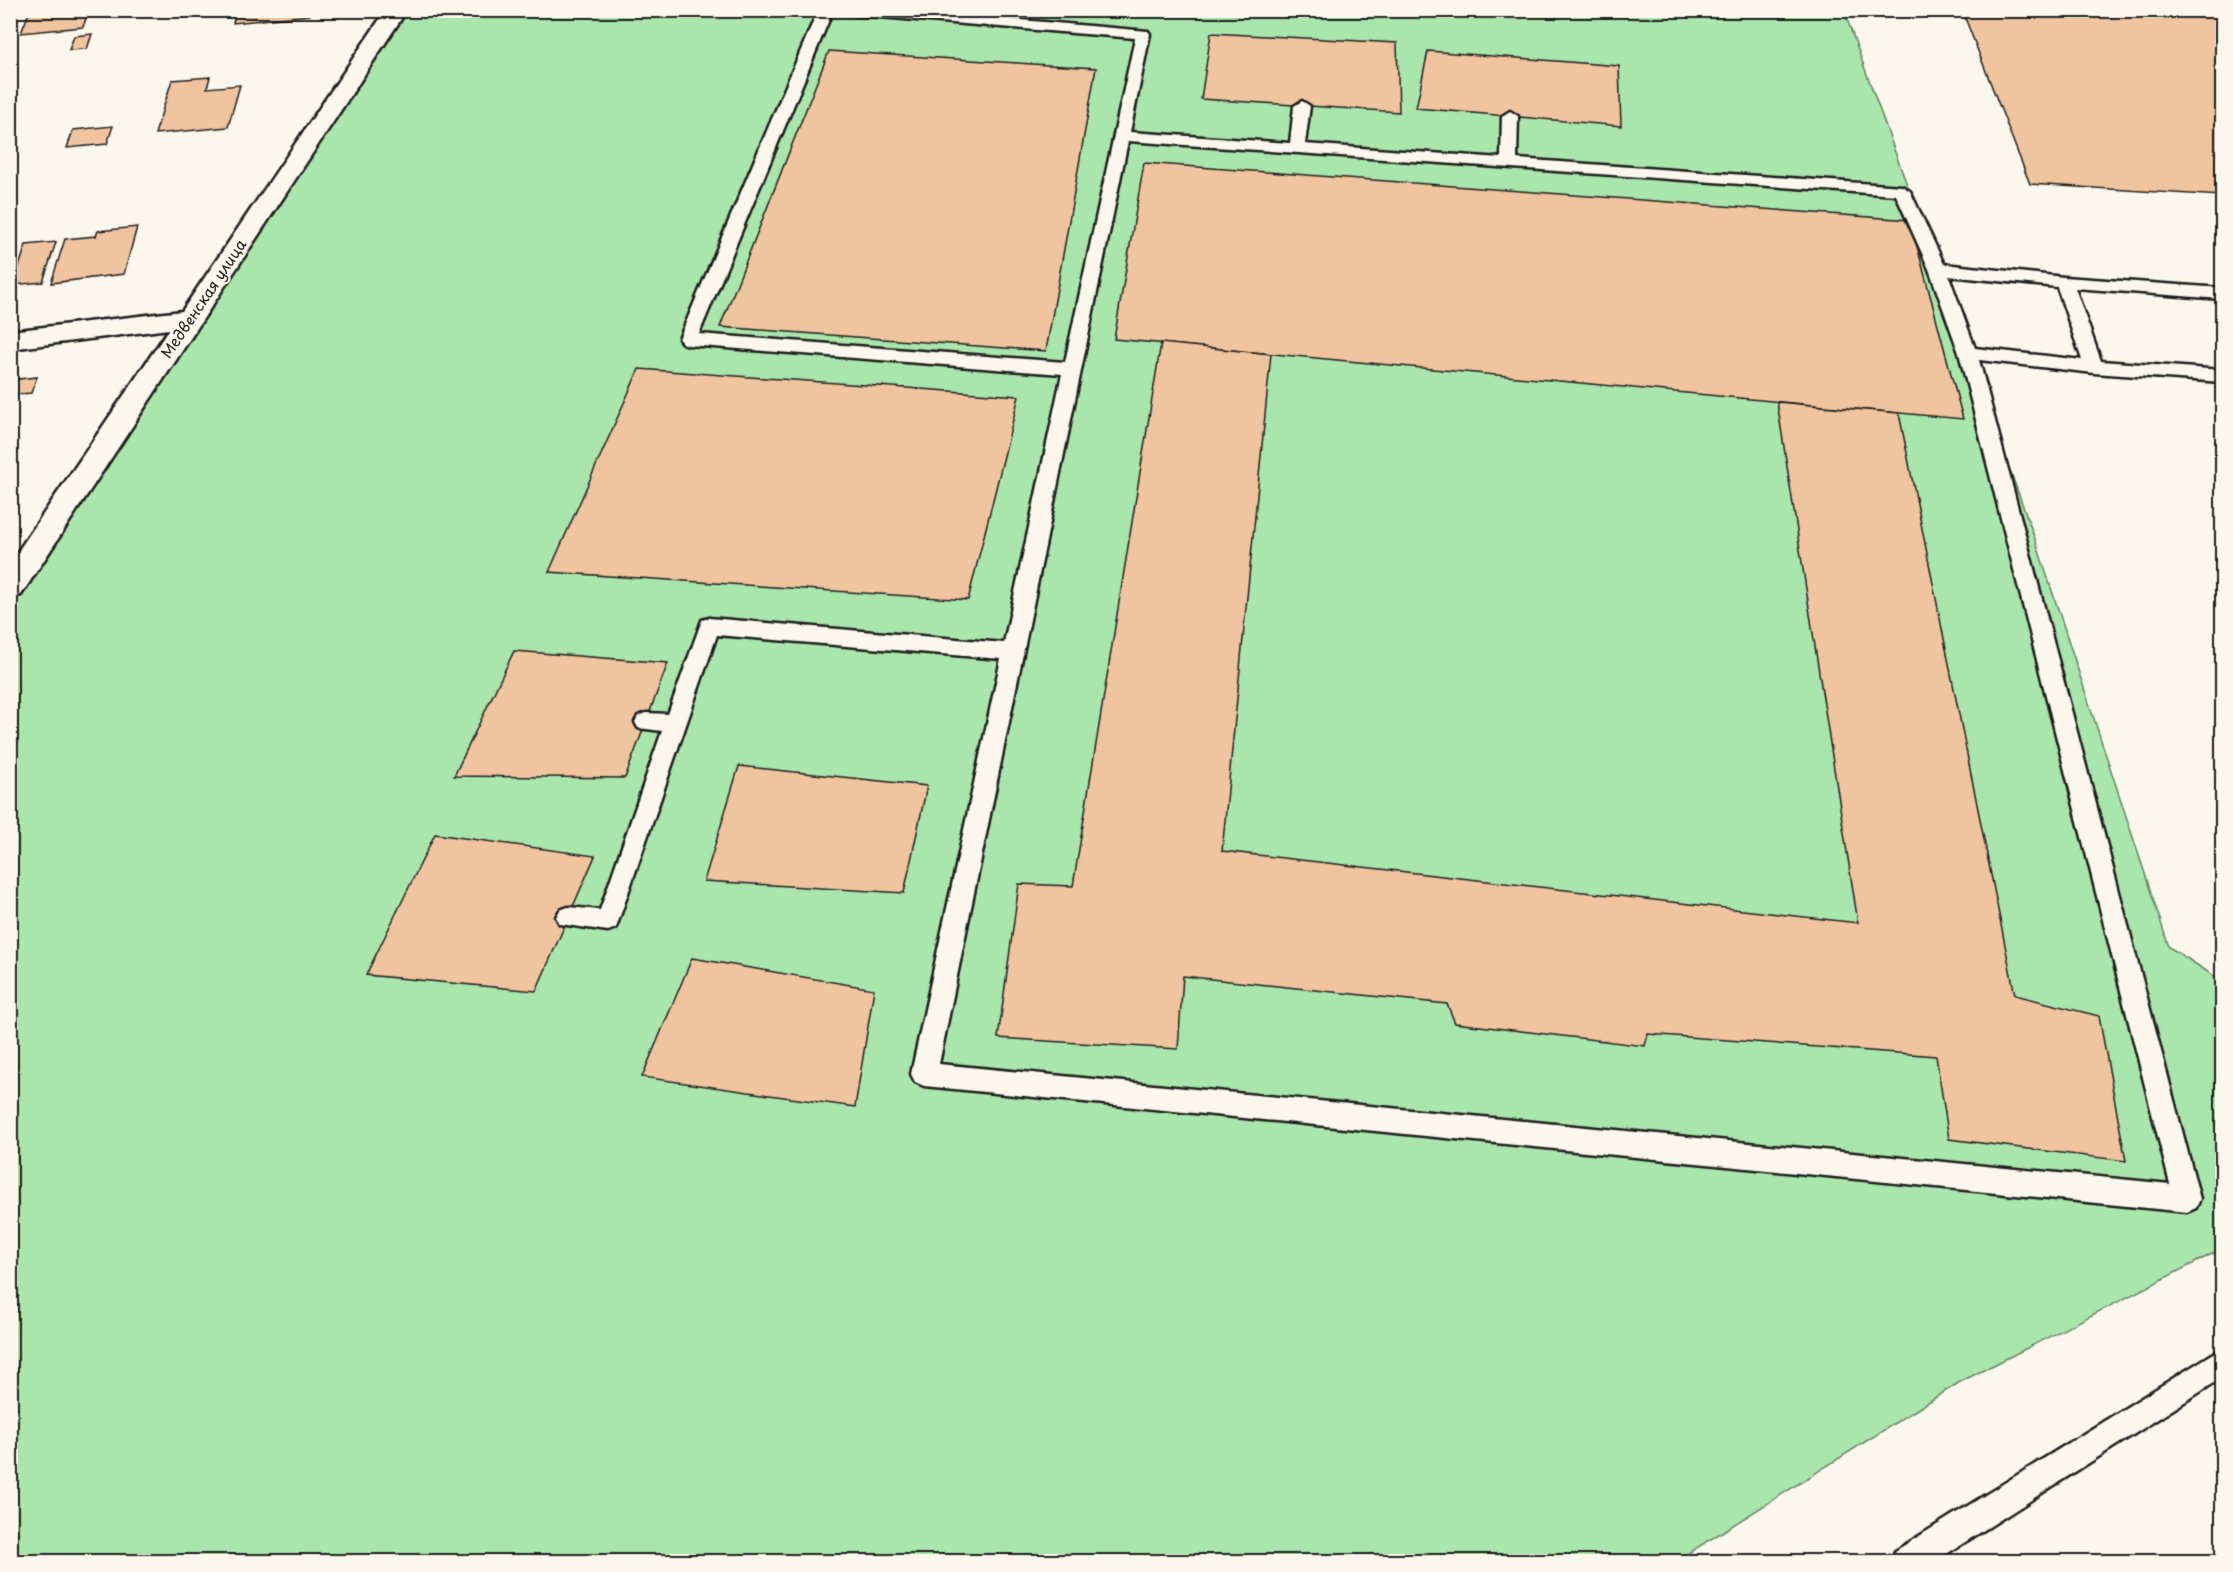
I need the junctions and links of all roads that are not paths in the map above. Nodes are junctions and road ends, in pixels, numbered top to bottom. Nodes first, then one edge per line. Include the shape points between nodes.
1 (398, 10) edge
2 (826, 10) edge
3 (843, 10) edge
4 (1302, 106) dead end
5 (1510, 116) dead end
6 (1122, 136) junction
7 (1297, 148) junction
8 (1509, 163) junction
9 (1938, 269) junction
10 (2064, 282) junction
11 (2223, 293) edge
12 (190, 318) junction
13 (10, 340) edge
14 (1968, 353) junction
15 (2094, 367) junction
16 (1073, 369) junction
17 (2223, 376) edge
18 (10, 587) edge
19 (1013, 652) junction
20 (646, 722) dead end
21 (676, 723) junction
22 (568, 917) dead end
23 (2223, 1362) edge
24 (1905, 1562) edge

1 - 12 street, Медвенская улица
2 - 16 lane via 688,339
3 - 6 lane via 1143,34
4 - 7 lane
5 - 8 lane
6 - 7 lane
6 - 16 lane
7 - 8 lane
8 - 9 lane via 1902,191
9 - 10 lane
9 - 14 lane
10 - 11 lane
10 - 15 lane
12 - 13 street
12 - 18 street, Медвенская улица
14 - 15 lane
14 - 19 lane via 2187,1199 924,1074
15 - 17 lane
16 - 19 lane
19 - 21 lane via 709,626
20 - 21 lane
21 - 22 lane via 608,921
23 - 24 lane

